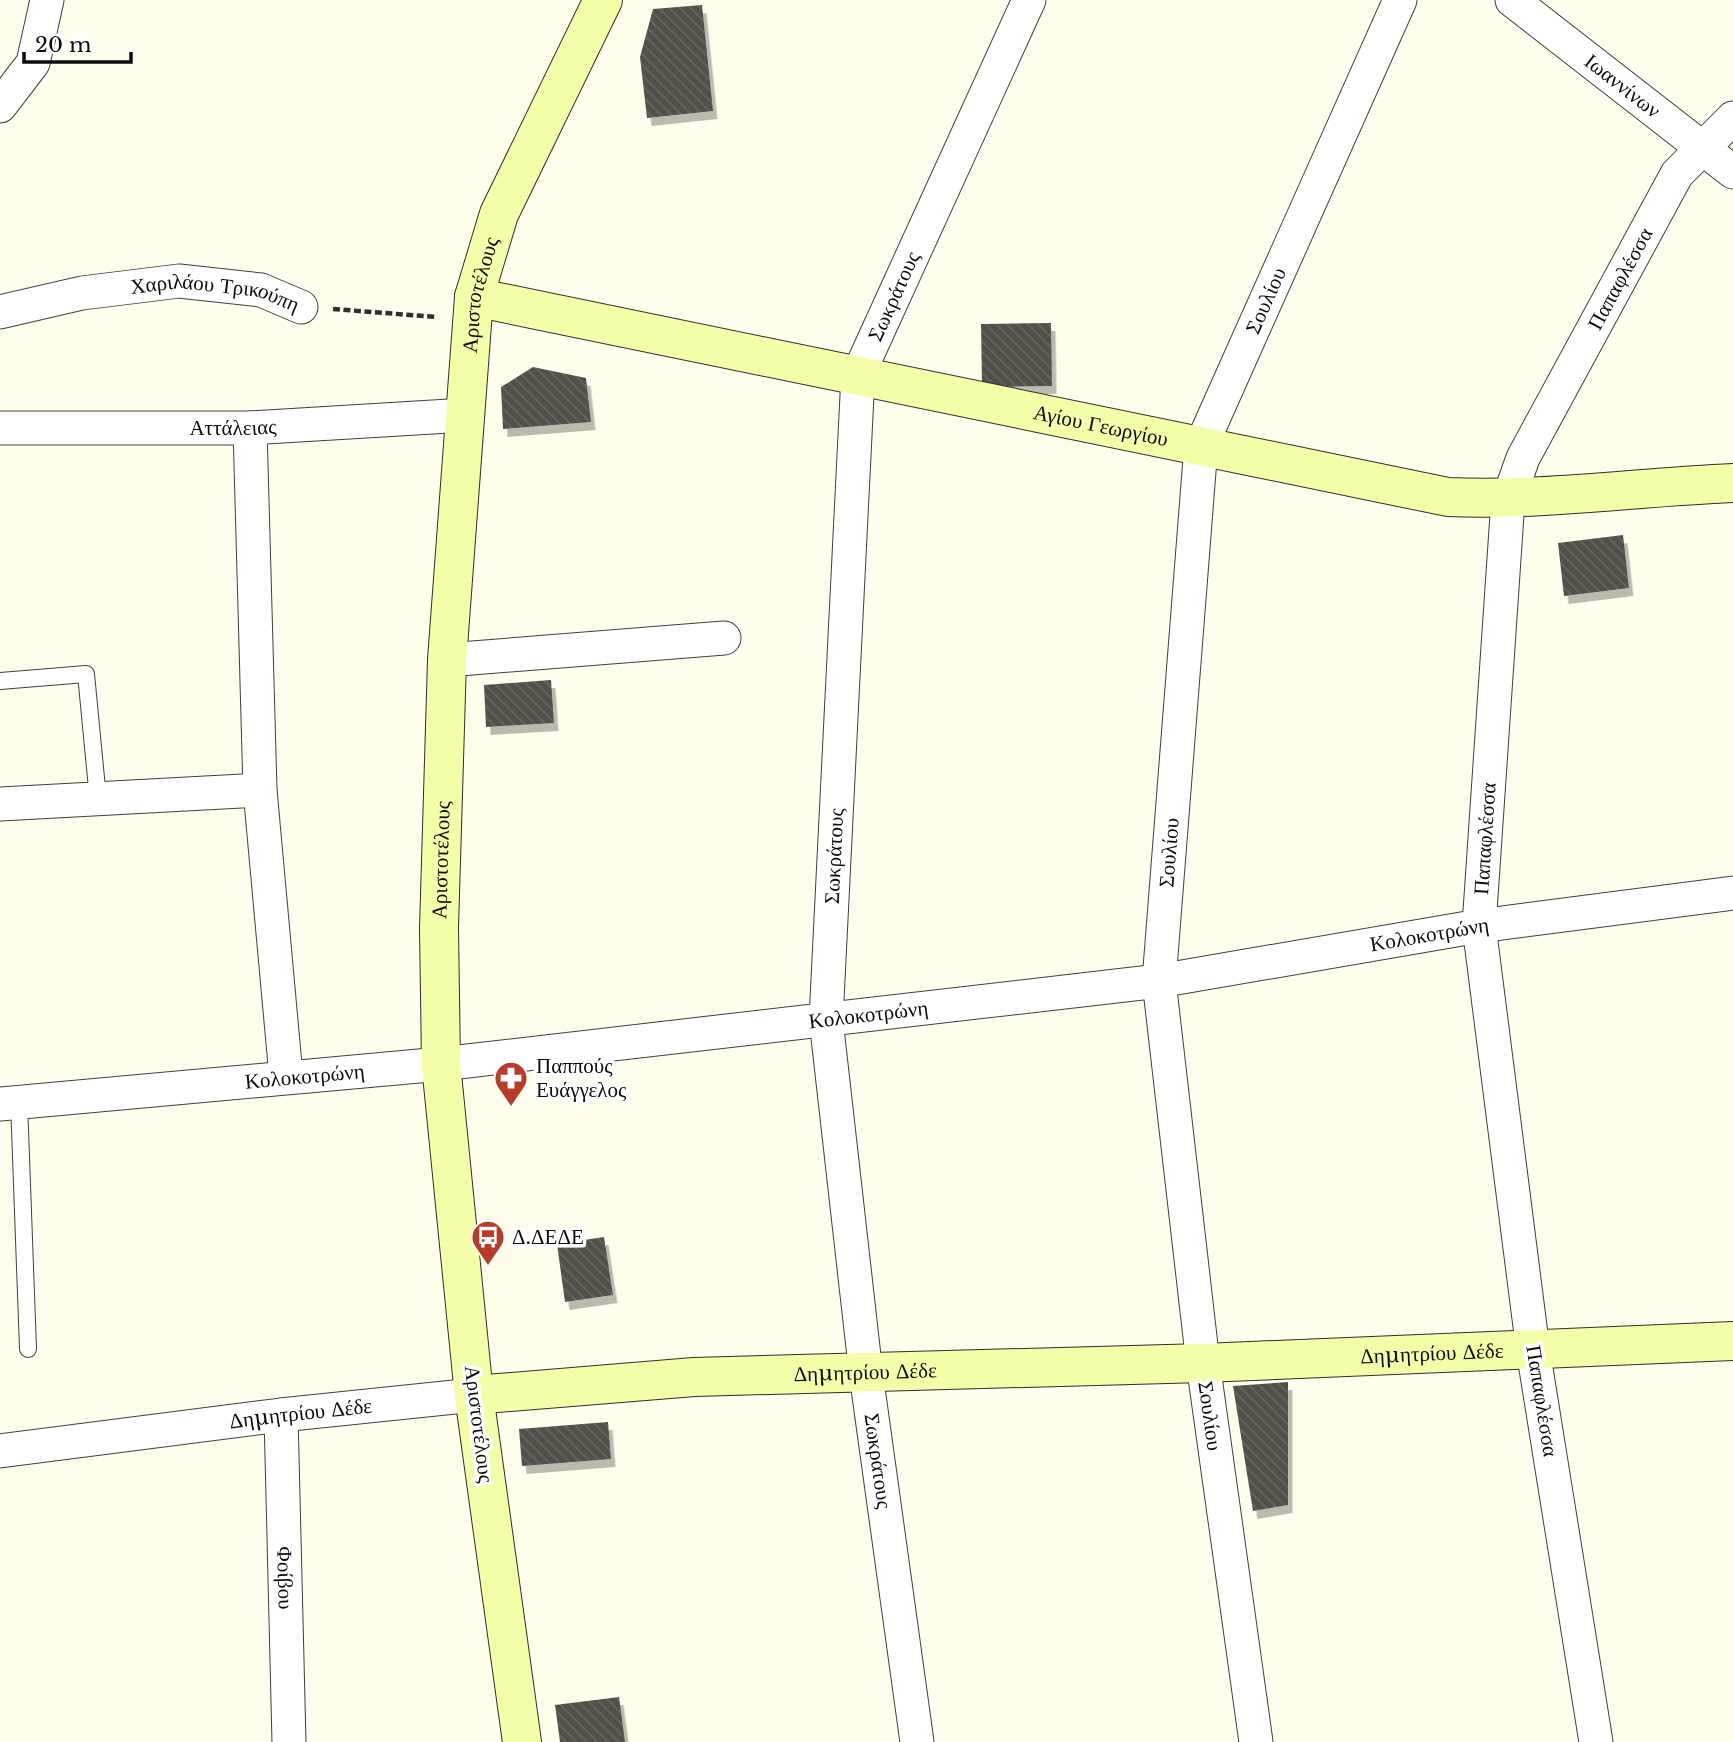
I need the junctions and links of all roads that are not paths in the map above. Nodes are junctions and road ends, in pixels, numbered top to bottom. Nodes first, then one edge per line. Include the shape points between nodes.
1 (47, 0) edge
2 (603, 0) edge
3 (1029, 0) edge
4 (1400, 0) edge
5 (1512, 0) edge
6 (0, 106) edge
7 (1733, 118) edge
8 (1702, 148) junction
9 (1733, 172) edge
10 (301, 307) road end
11 (472, 309) junction
12 (0, 312) edge
13 (858, 375) junction
14 (466, 415) junction
15 (0, 428) edge
16 (250, 428) junction
17 (1201, 446) junction
18 (1732, 487) edge
19 (1508, 500) junction
20 (724, 638) dead end
21 (447, 660) junction
22 (0, 681) edge
23 (260, 790) junction
24 (98, 799) junction
25 (0, 804) edge
26 (1733, 893) edge
27 (1479, 926) junction
28 (1159, 981) junction
29 (826, 1020) junction
30 (440, 1064) junction
31 (286, 1076) junction
32 (10, 1103) edge
33 (1733, 1341) edge
34 (28, 1349) dead end
35 (1534, 1350) junction
36 (1203, 1363) junction
37 (866, 1374) junction
38 (474, 1395) junction
39 (281, 1415) junction
40 (0, 1451) edge
41 (289, 1742) edge
42 (522, 1742) edge
43 (917, 1742) edge
44 (1256, 1742) edge
45 (1596, 1742) edge

1 - 6 street via 33,63
2 - 11 street, Αριστοτέλους via 499,214
3 - 13 street, Σωκράτους
4 - 17 street, Σουλίου
5 - 8 street, Ιωαννίνων
7 - 8 street, Παπαφλέσσα
8 - 9 street, Ιωαννίνων
8 - 19 street, Παπαφλέσσα via 1676,174 1523,458
10 - 12 street, Χαριλάου Τρικούπη via 261,290 178,281 82,293
11 - 13 street, Αγίου Γεωργίου
11 - 14 street, Αριστοτέλους
13 - 17 street, Αγίου Γεωργίου
13 - 29 street, Σωκράτους
14 - 16 street, Αττάλειας
14 - 21 street, Αριστοτέλους
15 - 16 street, Αττάλειας
16 - 23 street
17 - 19 street, Αγίου Γεωργίου via 1448,497
17 - 28 street, Σουλίου
18 - 19 street, Αγίου Γεωργίου
19 - 27 street, Παπαφλέσσα
20 - 21 street
21 - 30 street, Αριστοτέλους
22 - 24 lane via 86,674
23 - 24 street
23 - 31 street
24 - 25 street
26 - 27 street, Κολοκοτρώνη
27 - 28 street, Κολοκοτρώνη
27 - 35 street, Παπαφλέσσα
28 - 29 street, Κολοκοτρώνη
28 - 36 street, Σουλίου
29 - 30 street, Κολοκοτρώνη
29 - 37 street, Σωκράτους
30 - 31 street, Κολοκοτρώνη
30 - 38 street, Αριστοτέλους
31 - 32 street, Κολοκοτρώνη
32 - 34 lane
33 - 35 street, Δημητρίου Δέδε
35 - 36 street, Δημητρίου Δέδε
35 - 45 street, Παπαφλέσσα
36 - 37 street, Δημητρίου Δέδε
36 - 44 street, Σουλίου
37 - 38 street, Δημητρίου Δέδε via 694,1377
37 - 43 street, Σωκράτους
38 - 39 street, Δημητρίου Δέδε
38 - 42 street, Αριστοτέλους
39 - 40 street, Δημητρίου Δέδε
39 - 41 street, Φοίβου

